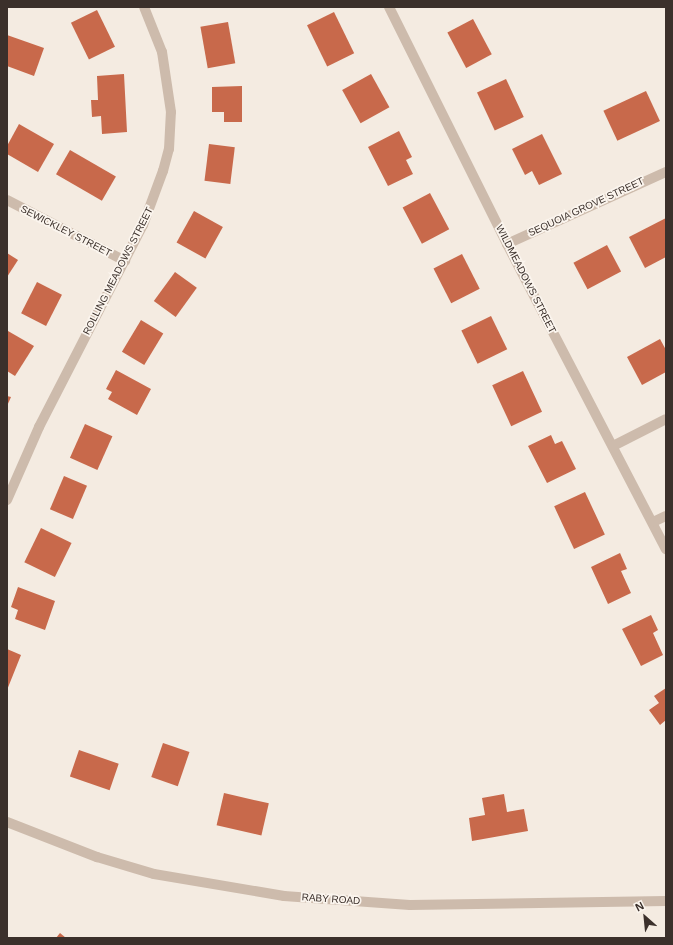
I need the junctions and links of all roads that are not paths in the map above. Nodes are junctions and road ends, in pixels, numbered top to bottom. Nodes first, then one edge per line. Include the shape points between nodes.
1 (144, 7) edge
2 (389, 7) edge
3 (666, 172) edge
4 (7, 200) edge
5 (507, 244) junction
6 (125, 262) junction
7 (666, 419) edge
8 (613, 446) junction
9 (7, 500) edge
10 (666, 516) edge
11 (653, 522) junction
12 (666, 549) edge
13 (7, 822) edge
14 (666, 901) edge

1 - 6 street, ROLLING MEADOWS STREET via 162,52 171,112 169,149 155,197
2 - 5 street, WILDMEADOWS STREET
3 - 5 street, SEQUOIA GROVE STREET
4 - 6 street, SEWICKLEY STREET
5 - 8 street, WILDMEADOWS STREET
6 - 9 street, ROLLING MEADOWS STREET via 39,427
7 - 8 street
8 - 11 street, WILDMEADOWS STREET
10 - 11 street
11 - 12 street, WILDMEADOWS STREET
13 - 14 street, RABY ROAD via 97,857 154,874 284,896 410,905

